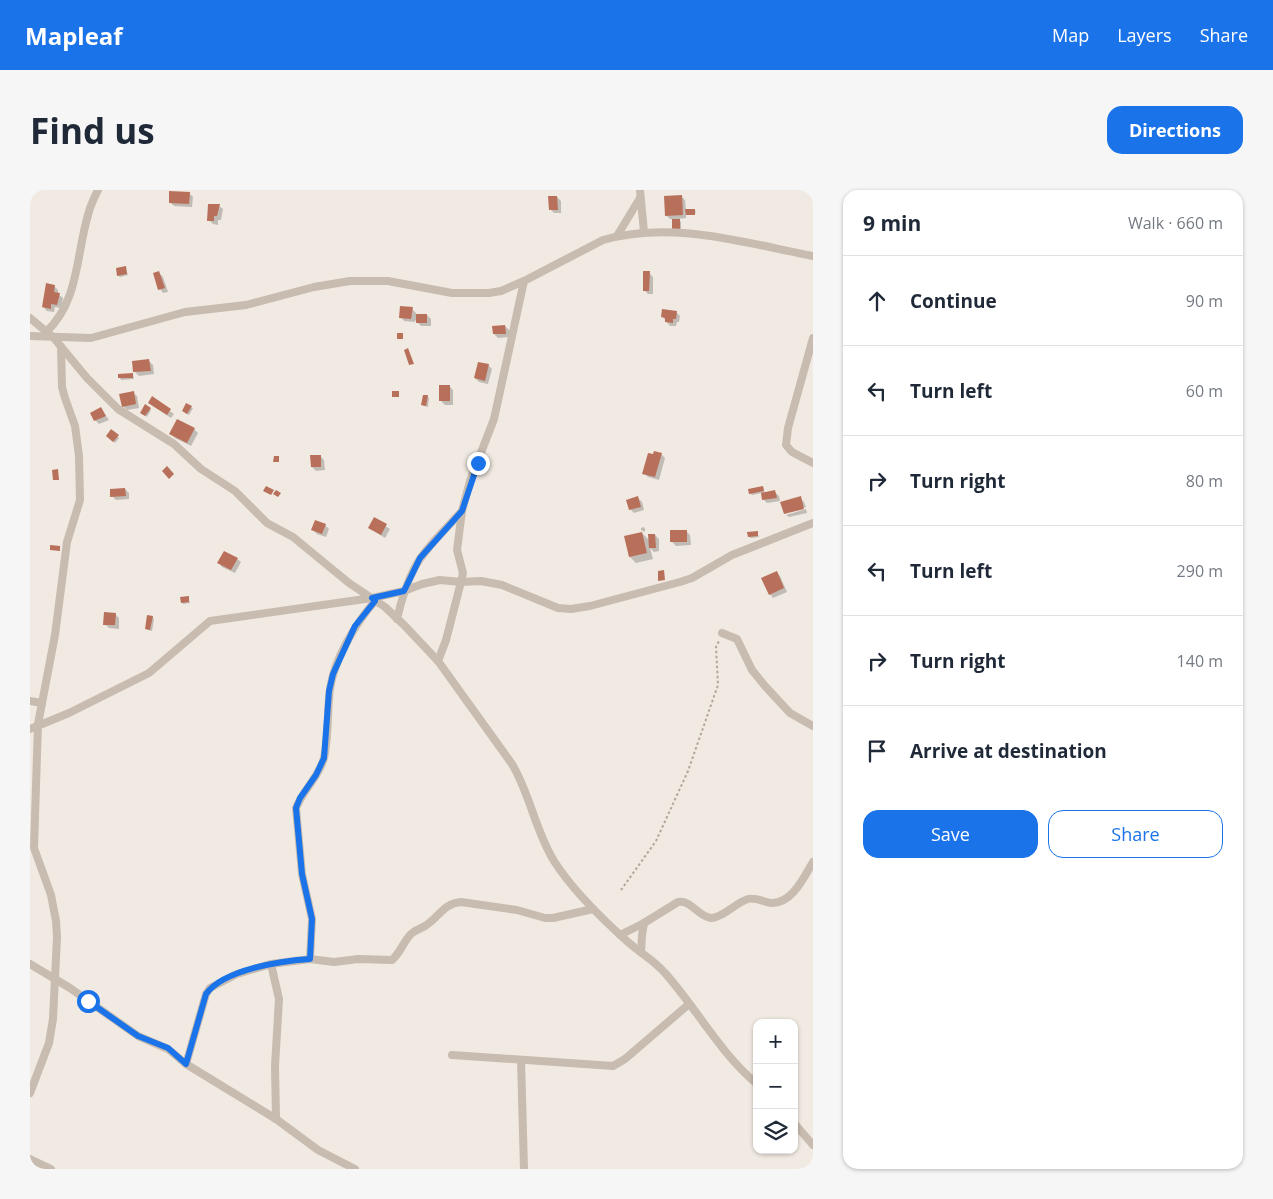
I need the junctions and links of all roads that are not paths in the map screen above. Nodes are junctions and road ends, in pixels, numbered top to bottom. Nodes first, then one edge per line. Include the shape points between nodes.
1 (98, 190) edge
2 (640, 194) edge
3 (644, 232) junction
4 (617, 236) junction
5 (813, 256) edge
6 (524, 281) junction
7 (30, 318) edge
8 (46, 332) junction
9 (30, 336) edge
10 (52, 337) junction
11 (813, 338) edge
12 (61, 347) junction
13 (813, 463) edge
14 (462, 511) junction
15 (813, 522) edge
16 (461, 582) junction
17 (404, 591) junction
18 (373, 599) junction
19 (397, 619) junction
20 (722, 633) road end
21 (438, 660) junction
22 (30, 701) edge
23 (42, 703) junction
24 (38, 724) junction
25 (813, 726) edge
26 (30, 729) edge
27 (813, 862) edge
28 (593, 909) junction
29 (644, 923) junction
30 (620, 935) junction
31 (641, 952) junction
32 (310, 959) junction
33 (30, 964) edge
34 (271, 964) junction
35 (56, 979) junction
36 (689, 1004) junction
37 (452, 1055) dead end
38 (521, 1060) junction
39 (186, 1064) junction
40 (753, 1080) edge
41 (30, 1093) edge
42 (276, 1119) junction
43 (798, 1128) edge
44 (813, 1145) edge
45 (30, 1159) edge
46 (51, 1169) edge
47 (355, 1169) edge
48 (524, 1169) edge

1 - 8 street via 87,216 73,287 59,318
2 - 3 street
2 - 4 street
3 - 4 street
3 - 5 street via 716,236
4 - 6 street via 586,248
6 - 10 street via 501,291 471,294 388,281 350,281 246,305 185,312 91,338
6 - 14 street via 494,419
7 - 8 street
8 - 10 street
9 - 10 street
10 - 12 street
11 - 13 street via 786,445
12 - 18 street via 118,409 174,444 201,469 234,491 267,523 292,537
12 - 23 street via 62,387 75,426 79,456 80,500 67,542 55,636
14 - 16 street via 457,550
14 - 17 street via 420,558
15 - 16 street via 732,555 686,580 571,609 558,608 502,585
16 - 17 street via 440,580
16 - 21 street
17 - 18 street
17 - 19 street
18 - 19 street
18 - 24 street via 210,621 149,674 69,713
18 - 32 street via 355,626 333,674 324,758 296,808 302,874 312,919
19 - 21 street
20 - 25 street via 736,639 752,670 790,713
21 - 28 street via 520,778 554,860
22 - 23 street
23 - 24 street
24 - 26 street
24 - 35 street via 34,848 51,895 56,921
27 - 29 street via 793,892 778,903 748,899 714,918 706,917 689,903 678,902
28 - 30 street
28 - 32 street via 545,918 517,910 453,903 411,934 392,960 334,962
29 - 30 street
29 - 31 street
30 - 31 street
31 - 36 street via 665,972
32 - 34 street
33 - 35 street
34 - 39 street via 237,974 210,988
34 - 42 street via 279,999
35 - 39 street via 138,1036 168,1048
35 - 41 street via 49,1043
36 - 38 street via 613,1066
36 - 40 street via 723,1050
37 - 38 street
38 - 48 street
39 - 42 street
42 - 47 street via 318,1150
43 - 44 street
45 - 46 street

